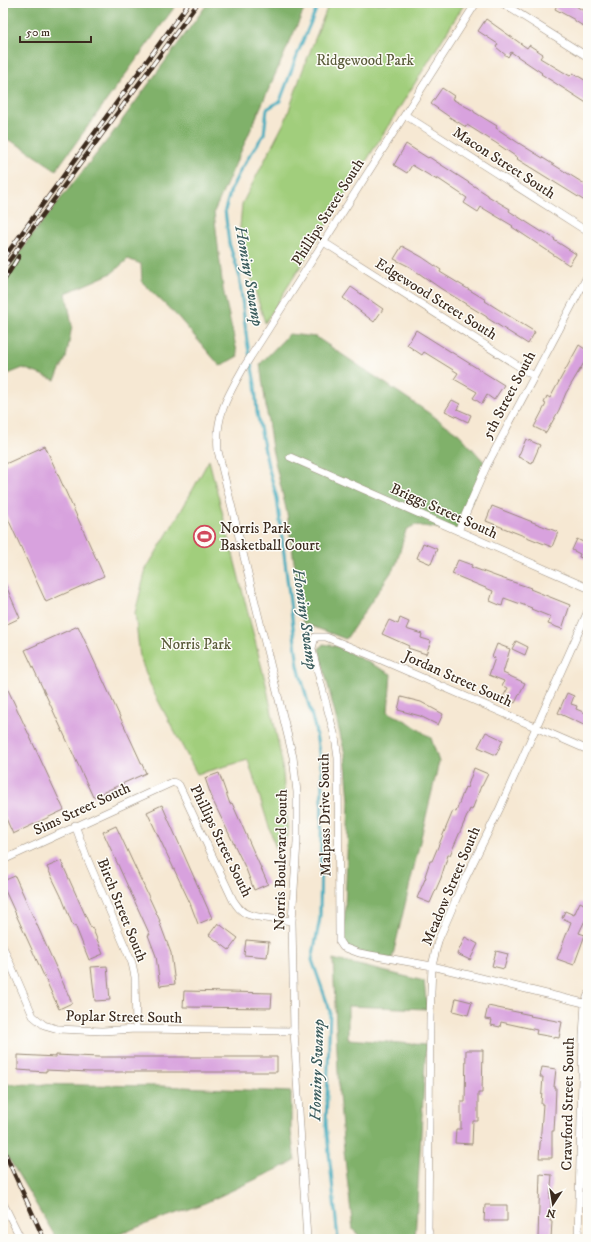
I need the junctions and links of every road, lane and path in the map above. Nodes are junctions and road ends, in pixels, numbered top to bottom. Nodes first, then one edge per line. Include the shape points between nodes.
1 (476, 3) edge
2 (502, 3) edge
3 (588, 58) edge
4 (405, 115) junction
5 (588, 232) edge
6 (325, 243) junction
7 (588, 275) edge
8 (534, 376) junction
9 (217, 441) joint
10 (290, 457) dead end
11 (458, 531) junction
12 (588, 588) edge
13 (588, 611) edge
14 (316, 637) joint
15 (536, 727) junction
16 (588, 750) edge
17 (173, 782) joint
18 (75, 825) junction
19 (3, 860) edge
20 (292, 921) junction
21 (3, 947) edge
22 (432, 966) junction
23 (588, 995) edge
24 (586, 1004) edge
25 (136, 1029) junction
26 (294, 1031) junction
27 (3, 1203) edge
28 (21, 1239) edge
29 (307, 1239) edge
30 (430, 1239) edge
31 (578, 1239) edge

1 - 4 street, Phillips Street South
2 - 3 street
4 - 5 street, Macon Street South
4 - 6 street, Phillips Street South
6 - 8 street, Edgewood Street South
6 - 9 street, Phillips Street South via 234,385 219,421
7 - 8 street, 5th Street South
8 - 11 street, 5th Street South via 487,465
9 - 20 street, Norris Boulevard South via 293,757 297,792 297,842
10 - 11 street, Briggs Street South
11 - 12 street, Briggs Street South
13 - 15 street, Meadow Street South
14 - 15 street, Jordan Street South via 326,638 370,655
14 - 22 street, Malpass Drive South via 312,648 313,654 338,758 339,941 343,948 359,953
15 - 16 street, Jordan Street South
15 - 22 street, Meadow Street South via 463,883 438,941
17 - 18 street, Sims Street South
17 - 20 street, Phillips Street South via 179,785 239,909 246,914
18 - 19 street, Sims Street South
18 - 25 street, Birch Street South via 132,963 135,977
20 - 26 street, Norris Boulevard South
21 - 25 street, Poplar Street South via 33,1016 44,1025 73,1031
22 - 24 street
22 - 30 street, Meadow Street South via 428,1220
23 - 24 street, Crawford Street South
24 - 31 street, Crawford Street South
25 - 26 street, Poplar Street South
26 - 29 street, Norris Boulevard South
27 - 28 street

